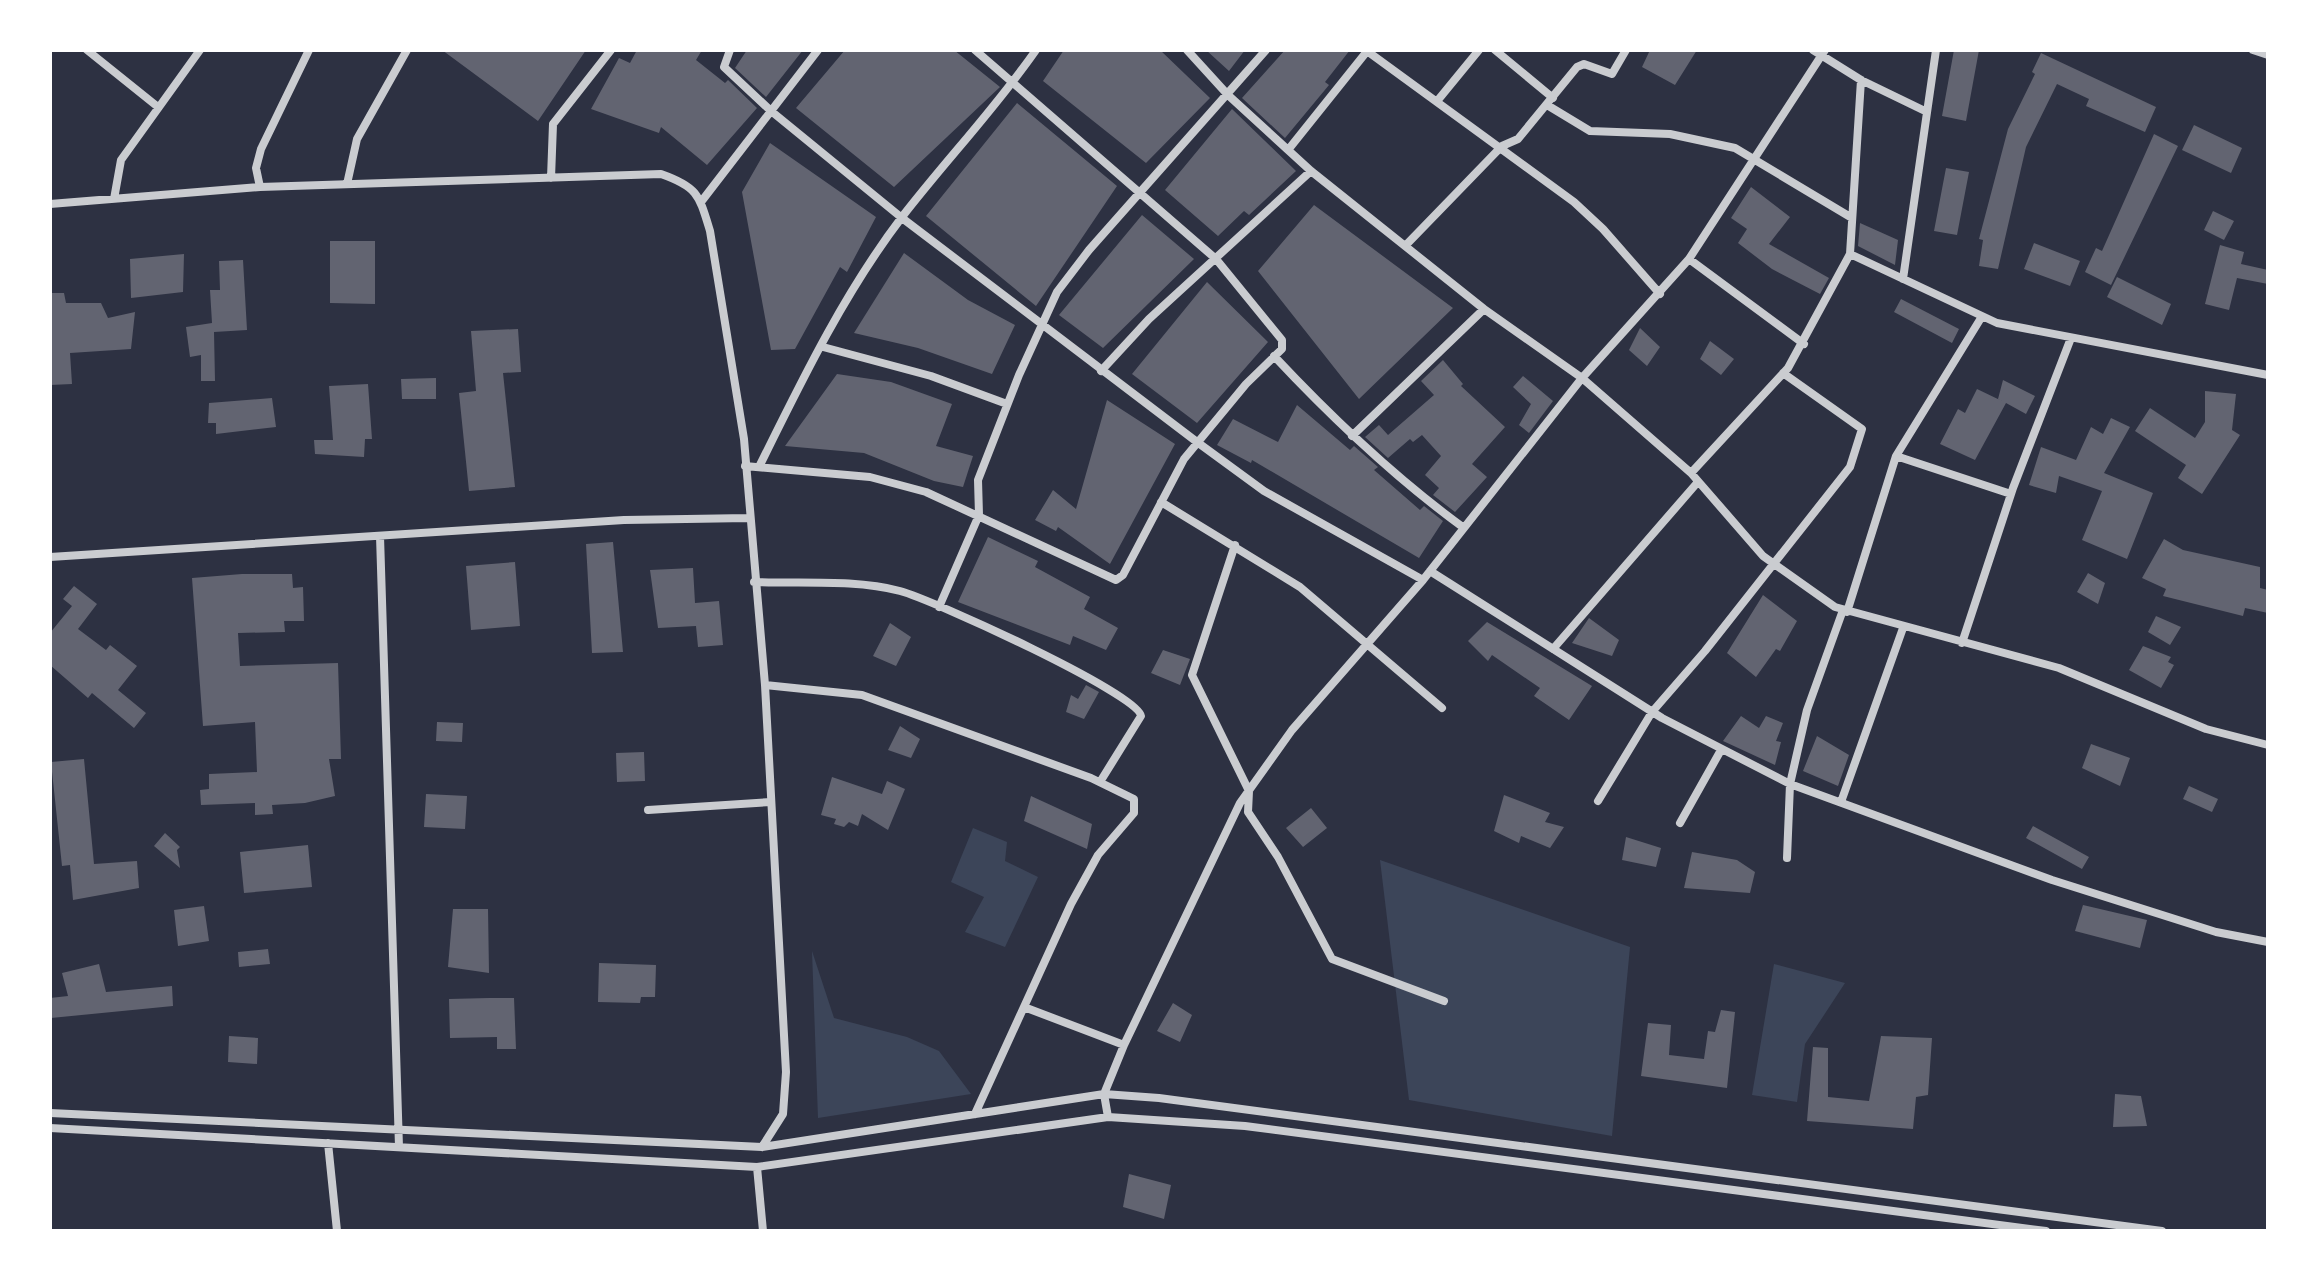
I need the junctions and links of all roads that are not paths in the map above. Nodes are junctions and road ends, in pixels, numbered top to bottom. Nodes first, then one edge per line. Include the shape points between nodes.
1 (87, 50) edge
2 (200, 50) edge
3 (309, 50) edge
4 (407, 50) edge
5 (611, 50) edge
6 (730, 50) edge
7 (818, 50) edge
8 (975, 50) edge
9 (1036, 50) edge
10 (1187, 50) edge
11 (1266, 50) edge
12 (1367, 50) edge
13 (1479, 50) edge
14 (1495, 50) edge
15 (1626, 50) edge
16 (1813, 50) edge
17 (1936, 50) edge
18 (2253, 50) edge
19 (1824, 52) edge
20 (2268, 55) edge
21 (1861, 80) junction
22 (1014, 82) junction
23 (1228, 95) junction
24 (1438, 100) junction
25 (1550, 102) junction
26 (158, 107) junction
27 (771, 111) junction
28 (1925, 111) junction
29 (1502, 146) junction
30 (1288, 150) junction
31 (1755, 158) junction
32 (1311, 171) junction
33 (551, 178) junction
34 (347, 184) junction
35 (260, 187) junction
36 (1142, 193) junction
37 (114, 199) junction
38 (701, 202) junction
39 (50, 204) edge
40 (902, 218) junction
41 (1852, 218) junction
42 (1406, 245) junction
43 (1850, 254) junction
44 (1216, 259) junction
45 (1689, 259) junction
46 (1903, 279) junction
47 (1660, 294) junction
48 (1484, 309) junction
49 (1981, 318) junction
50 (1042, 326) junction
51 (2071, 338) junction
52 (1804, 344) junction
53 (823, 347) junction
54 (1274, 356) junction
55 (1101, 371) junction
56 (1783, 373) junction
57 (2268, 375) edge
58 (1582, 378) junction
59 (1007, 404) junction
60 (1352, 436) junction
61 (1197, 442) junction
62 (1896, 456) junction
63 (745, 466) junction
64 (759, 467) junction
65 (1691, 473) junction
66 (1697, 483) junction
67 (2011, 494) junction
68 (1161, 502) junction
69 (979, 515) junction
70 (748, 518) junction
71 (1464, 528) junction
72 (380, 536) junction
73 (1235, 545) junction
74 (50, 557) edge
75 (1774, 564) junction
76 (1430, 571) junction
77 (1423, 580) junction
78 (754, 582) junction
79 (939, 607) junction
80 (1845, 611) junction
81 (1903, 628) junction
82 (1367, 642) junction
83 (1962, 643) junction
84 (1553, 649) junction
85 (765, 685) junction
86 (1442, 708) dead end
87 (1652, 712) junction
88 (2268, 745) edge
89 (1721, 750) junction
90 (1100, 782) junction
91 (1790, 784) junction
92 (1249, 791) junction
93 (1598, 801) dead end
94 (771, 802) junction
95 (1841, 802) junction
96 (648, 810) dead end
97 (1680, 823) dead end
98 (1787, 858) dead end
99 (2268, 942) edge
100 (1444, 1001) dead end
101 (1024, 1007) junction
102 (1124, 1045) junction
103 (1104, 1094) junction
104 (50, 1113) edge
105 (975, 1114) junction
106 (1108, 1117) junction
107 (50, 1128) edge
108 (398, 1128) junction
109 (328, 1143) junction
110 (399, 1147) junction
111 (762, 1147) junction
112 (757, 1167) junction
113 (337, 1231) edge
114 (763, 1231) edge
115 (2046, 1231) edge
116 (2162, 1231) edge

1 - 26 street
2 - 26 street
3 - 35 street via 261,149 256,168
4 - 34 street via 357,139
5 - 33 street via 553,124
6 - 27 street via 724,67
7 - 27 street
8 - 22 street
9 - 22 street
10 - 23 street
11 - 23 street
12 - 24 street
12 - 30 street
13 - 24 street
14 - 25 street
15 - 25 street via 1612,74 1581,65
16 - 19 street
17 - 28 street
18 - 20 street
19 - 21 street
19 - 31 street
21 - 28 street
21 - 41 street
22 - 36 street
22 - 40 street
23 - 30 street
23 - 36 street
24 - 29 street
25 - 29 street via 1518,139
25 - 31 street via 1590,131 1704,139
26 - 37 street via 121,160
27 - 38 street
27 - 40 street
28 - 46 street
29 - 42 street
29 - 47 street via 1594,220
30 - 32 street
31 - 41 street
31 - 45 street
32 - 42 street
32 - 44 street
33 - 34 street
33 - 38 street via 661,174 687,183
34 - 35 street
35 - 37 street
36 - 44 street
36 - 50 street via 1057,292
37 - 39 street
38 - 63 street via 710,231
40 - 50 street
40 - 53 street via 861,277
41 - 43 street
42 - 48 street
43 - 46 street
43 - 52 street
44 - 54 street via 1282,340 1282,349
44 - 55 street
45 - 47 street
45 - 52 street
46 - 49 street
47 - 58 street
48 - 58 street
48 - 60 street
49 - 51 street
49 - 62 street
50 - 55 street
50 - 59 street
51 - 57 street
51 - 67 street
52 - 56 street
53 - 59 street via 931,376
53 - 64 street
54 - 60 street
54 - 61 street
55 - 61 street
56 - 65 street
56 - 75 street via 1862,429 1850,467
58 - 65 street
58 - 71 street
59 - 69 street via 978,480
60 - 71 street
61 - 68 street
61 - 77 street via 1264,491
62 - 67 street
62 - 80 street
63 - 64 street
63 - 70 street
64 - 69 street via 870,477 926,492
65 - 66 street
66 - 75 street
66 - 84 street
67 - 83 street
68 - 69 street via 1116,580
68 - 73 street
69 - 79 street
70 - 72 street via 624,520
70 - 78 street
71 - 76 street
72 - 74 street
72 - 108 street
73 - 82 street via 1300,587
73 - 92 street via 1192,675
75 - 80 street
75 - 87 street
76 - 77 street
76 - 84 street
77 - 82 street
78 - 79 street via 868,586
78 - 85 street
79 - 90 street via 1120,693 1139,707 1141,716
80 - 81 street
80 - 91 street via 1807,710
81 - 83 street
81 - 95 street
82 - 86 street
82 - 92 street via 1292,730
83 - 88 street via 2059,668 2206,729
84 - 87 street
85 - 90 street via 862,695
85 - 94 street
87 - 89 street
87 - 93 street
89 - 91 street
89 - 97 street
90 - 101 street via 1134,799 1134,813 1098,855
91 - 95 street
91 - 98 street
92 - 100 street via 1248,812 1332,959
92 - 102 street
94 - 96 street
94 - 111 street via 786,1072 783,1114
95 - 99 street via 2052,880 2216,932
101 - 102 street
101 - 105 street
102 - 103 street
103 - 105 street
103 - 106 street
103 - 116 street
104 - 108 street
105 - 111 street
106 - 112 street
106 - 115 street via 1245,1126
107 - 109 street
108 - 110 street
108 - 111 street
109 - 110 street
109 - 113 street
110 - 112 street
112 - 114 street

